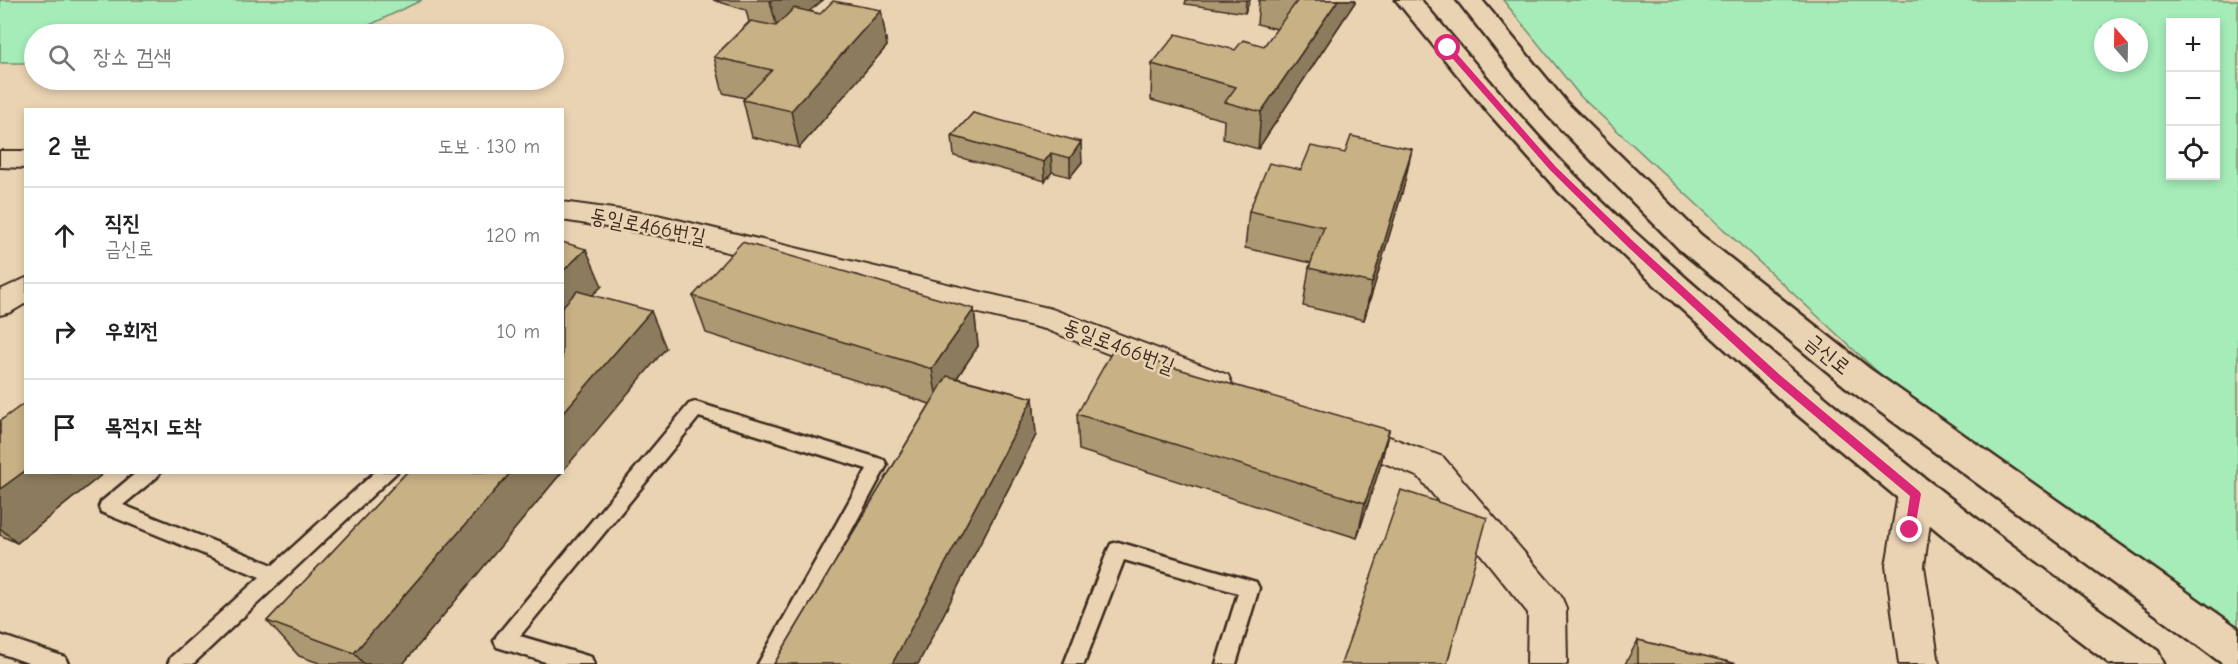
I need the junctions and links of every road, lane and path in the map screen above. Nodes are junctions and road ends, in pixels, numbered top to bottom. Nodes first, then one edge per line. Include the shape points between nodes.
1 (1408, 0) edge
2 (1469, 0) edge
3 (0, 159) edge
4 (24, 160) edge
5 (564, 210) edge
6 (24, 289) edge
7 (0, 304) edge
8 (1242, 394) edge
9 (1320, 424) edge
10 (149, 474) edge
11 (386, 474) edge
12 (1916, 494) junction
13 (276, 575) junction
14 (0, 644) edge
15 (2238, 651) edge
16 (58, 664) edge
17 (178, 664) edge
18 (584, 664) edge
19 (768, 664) edge
20 (1074, 664) edge
21 (1226, 664) edge
22 (1547, 664) edge
23 (1919, 664) edge
24 (2143, 664) edge

1 - 12 street via 1553,168 1631,245 1776,378
2 - 15 street, 금신로 via 1557,109 1690,242 1858,378
3 - 4 street
5 - 8 street, 동일로466번길 via 657,225 1052,320
6 - 7 street
9 - 22 street via 1431,467 1547,608
10 - 13 lane via 108,507
11 - 13 lane
12 - 23 street via 1905,566
12 - 24 street
13 - 17 lane
14 - 16 lane
18 - 19 lane via 504,641 695,409 878,465
20 - 21 lane via 1118,550 1249,588

